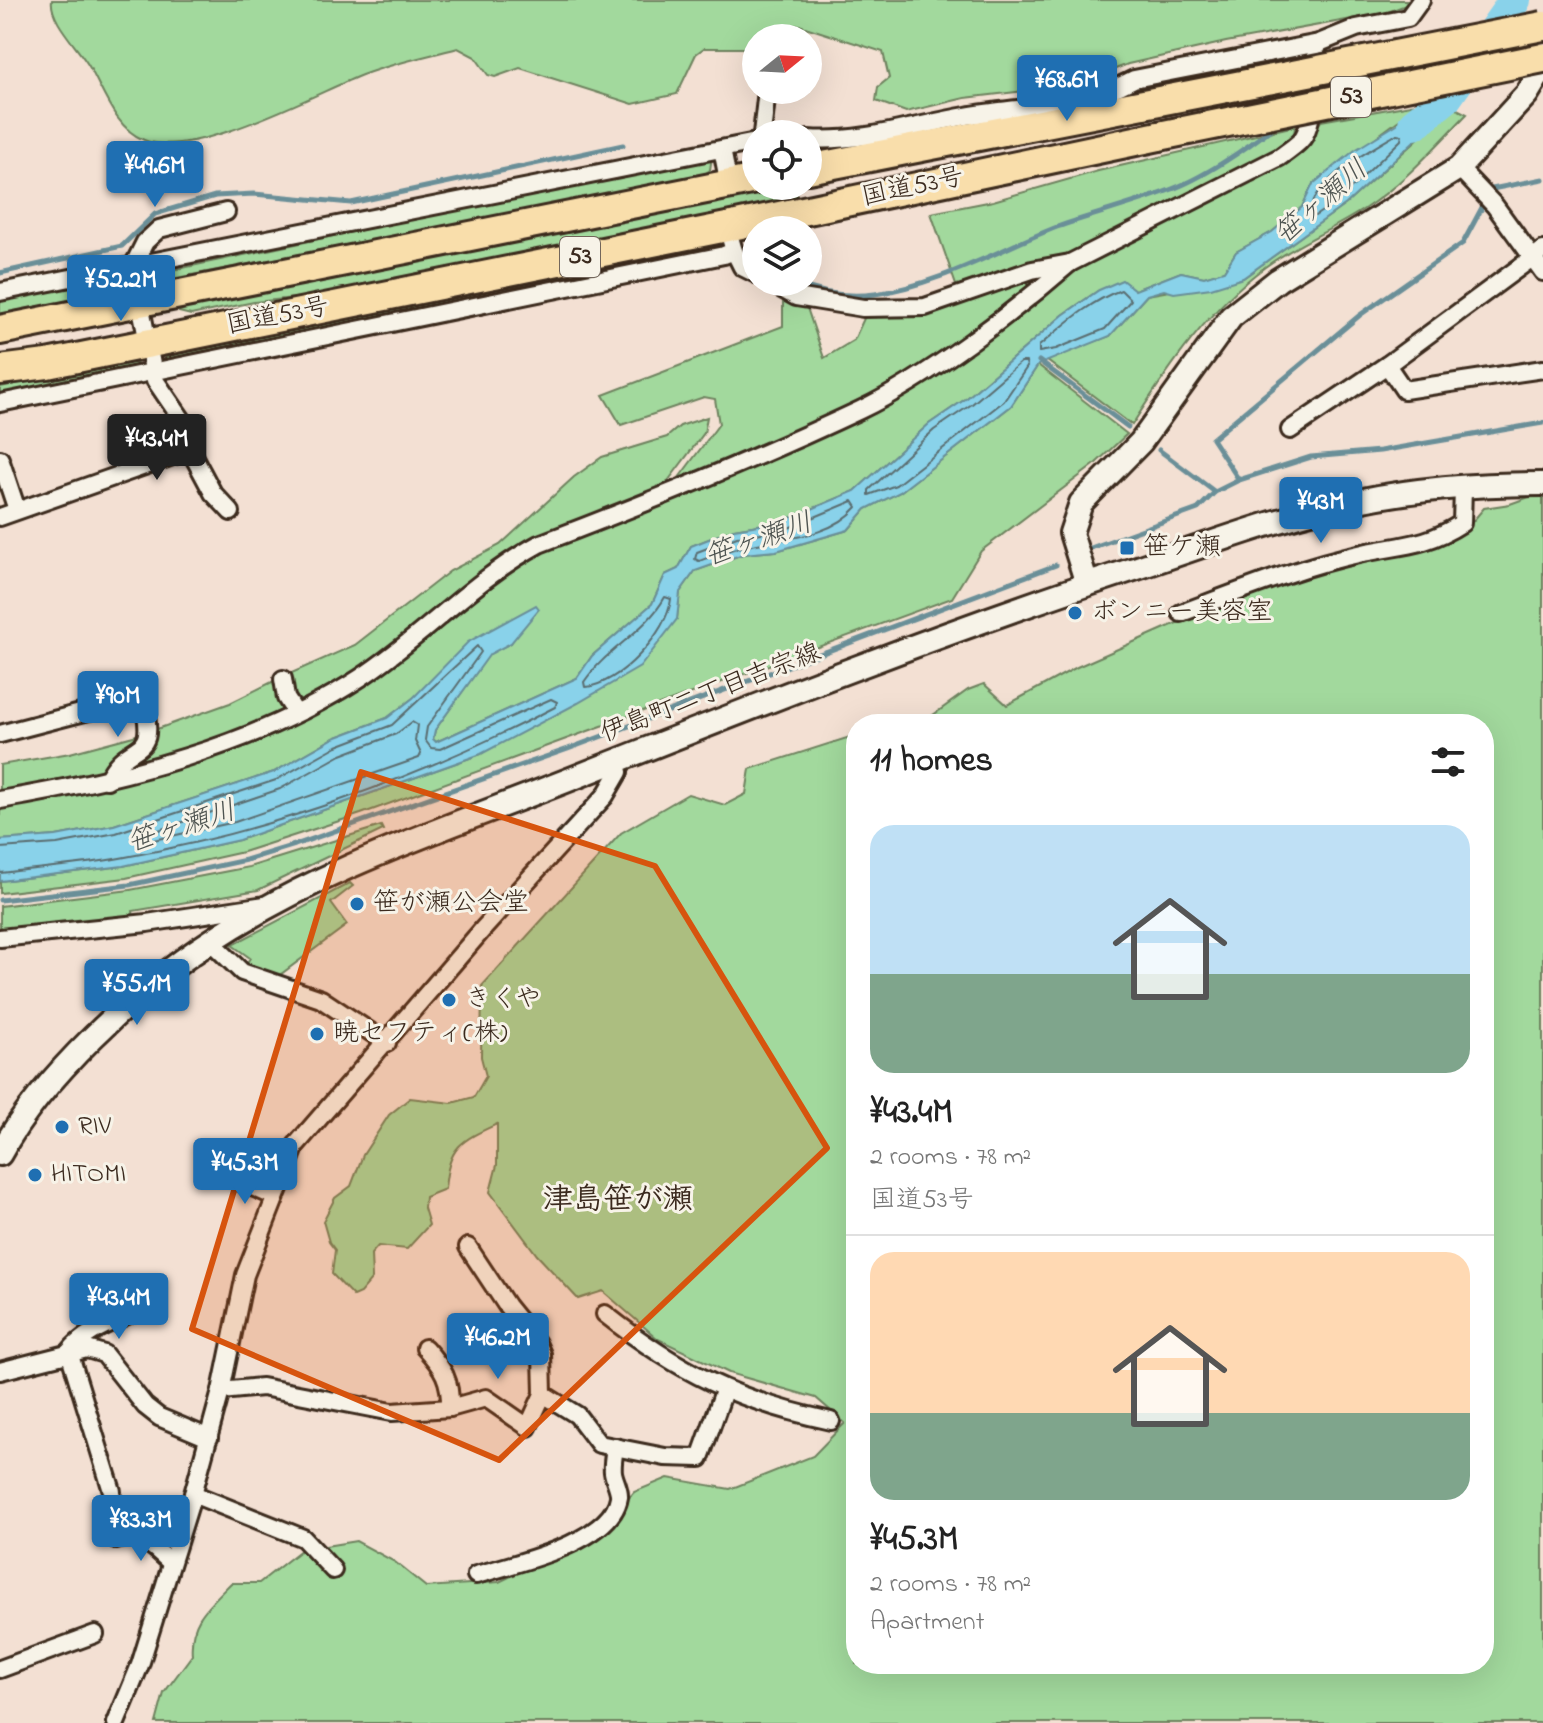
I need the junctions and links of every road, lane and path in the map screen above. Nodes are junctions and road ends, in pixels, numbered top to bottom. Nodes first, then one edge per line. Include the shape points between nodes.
1 (1421, 0) edge
2 (1543, 26) edge
3 (1319, 43) junction
4 (1543, 58) edge
5 (1543, 68) edge
6 (1535, 93) edge
7 (822, 140) edge
8 (742, 145) edge
9 (722, 149) junction
10 (822, 166) edge
11 (1459, 168) junction
12 (742, 180) edge
13 (742, 182) edge
14 (226, 212) dead end
15 (730, 239) junction
16 (1538, 254) edge
17 (1070, 263) junction
18 (133, 266) junction
19 (742, 267) edge
20 (1543, 272) edge
21 (0, 292) edge
22 (794, 296) edge
23 (138, 302) junction
24 (0, 330) edge
25 (146, 344) junction
26 (1387, 365) junction
27 (1543, 369) edge
28 (0, 370) edge
29 (152, 372) junction
30 (0, 403) edge
31 (1290, 430) dead end
32 (190, 450) junction
33 (0, 459) edge
34 (1543, 484) edge
35 (1463, 488) junction
36 (17, 510) junction
37 (231, 512) dead end
38 (0, 517) edge
39 (1087, 584) junction
40 (1181, 613) dead end
41 (283, 679) dead end
42 (142, 697) dead end
43 (100, 708) dead end
44 (295, 712) junction
45 (0, 734) edge
46 (615, 761) junction
47 (107, 780) junction
48 (0, 800) edge
49 (274, 903) junction
50 (0, 938) edge
51 (210, 941) junction
52 (387, 1043) junction
53 (0, 1154) edge
54 (234, 1179) dead end
55 (273, 1196) junction
56 (468, 1247) dead end
57 (156, 1300) dead end
58 (605, 1314) dead end
59 (425, 1348) dead end
60 (69, 1352) junction
61 (0, 1371) edge
62 (221, 1391) junction
63 (724, 1391) junction
64 (543, 1394) junction
65 (450, 1408) junction
66 (831, 1421) dead end
67 (209, 1438) junction
68 (615, 1447) junction
69 (112, 1491) dead end
70 (193, 1494) junction
71 (116, 1540) dead end
72 (171, 1563) junction
73 (333, 1570) dead end
74 (476, 1575) dead end
75 (95, 1634) dead end
76 (0, 1669) edge
77 (116, 1723) edge

1 - 3 street via 1408,18 1356,28
2 - 10 highway, 国道53号 / 53, bridge
3 - 7 street via 1134,79 1076,101
3 - 17 street via 1303,138 1280,157
4 - 15 highway, 国道53号 / 53, bridge via 1159,136
5 - 6 street
6 - 11 street
8 - 9 street
9 - 12 street
9 - 18 street
11 - 16 street
11 - 39 street via 1278,280 1231,317 1141,442 1081,503 1071,533
13 - 23 highway, 国道53号 / 53
14 - 18 street via 159,229
15 - 19 street
15 - 25 highway, 国道53号 / 53
15 - 29 street
16 - 20 street
16 - 26 street
17 - 22 street via 1032,270 925,307 850,306
17 - 44 street via 913,380 862,409 507,561 361,677
18 - 21 street
18 - 23 street
23 - 24 highway, 国道53号 / 53
23 - 25 street
25 - 28 highway, 国道53号 / 53
25 - 29 street
26 - 27 street via 1404,390
26 - 31 street
29 - 30 street
29 - 32 street via 185,424
32 - 36 street
32 - 37 street via 213,493
33 - 36 street
34 - 35 street, 伊島町二丁目吉宗線
35 - 39 street, 伊島町二丁目吉宗線 via 1361,500 1286,519
35 - 40 street via 1462,523 1415,546 1362,553
36 - 38 street
39 - 46 street, 伊島町二丁目吉宗線
41 - 44 street
42 - 47 street via 148,738
43 - 45 street
44 - 47 street via 228,741
46 - 49 street, 伊島町二丁目吉宗線 via 384,851
46 - 52 street via 619,772 605,796
47 - 48 street
49 - 50 street
49 - 51 street, 伊島町二丁目吉宗線
51 - 52 street via 242,972 321,999
51 - 53 street, 伊島町二丁目吉宗線 via 128,1004 33,1105
52 - 55 street via 296,1145
54 - 55 street
55 - 62 street via 245,1275
56 - 64 street via 537,1343
57 - 60 street via 82,1336
58 - 63 street via 649,1349
59 - 65 street via 445,1370
60 - 61 street
60 - 67 street via 87,1349 104,1354 145,1406
60 - 69 street
62 - 65 street via 262,1387 392,1412
62 - 67 street
63 - 66 street
63 - 68 street via 700,1458
64 - 65 street via 528,1427 486,1398
64 - 68 street via 577,1415 599,1444
67 - 70 street
68 - 74 street via 619,1495 613,1511 592,1533 560,1549
70 - 72 street
70 - 73 street via 303,1538
71 - 72 street via 133,1535 144,1539
72 - 77 street
75 - 76 street

